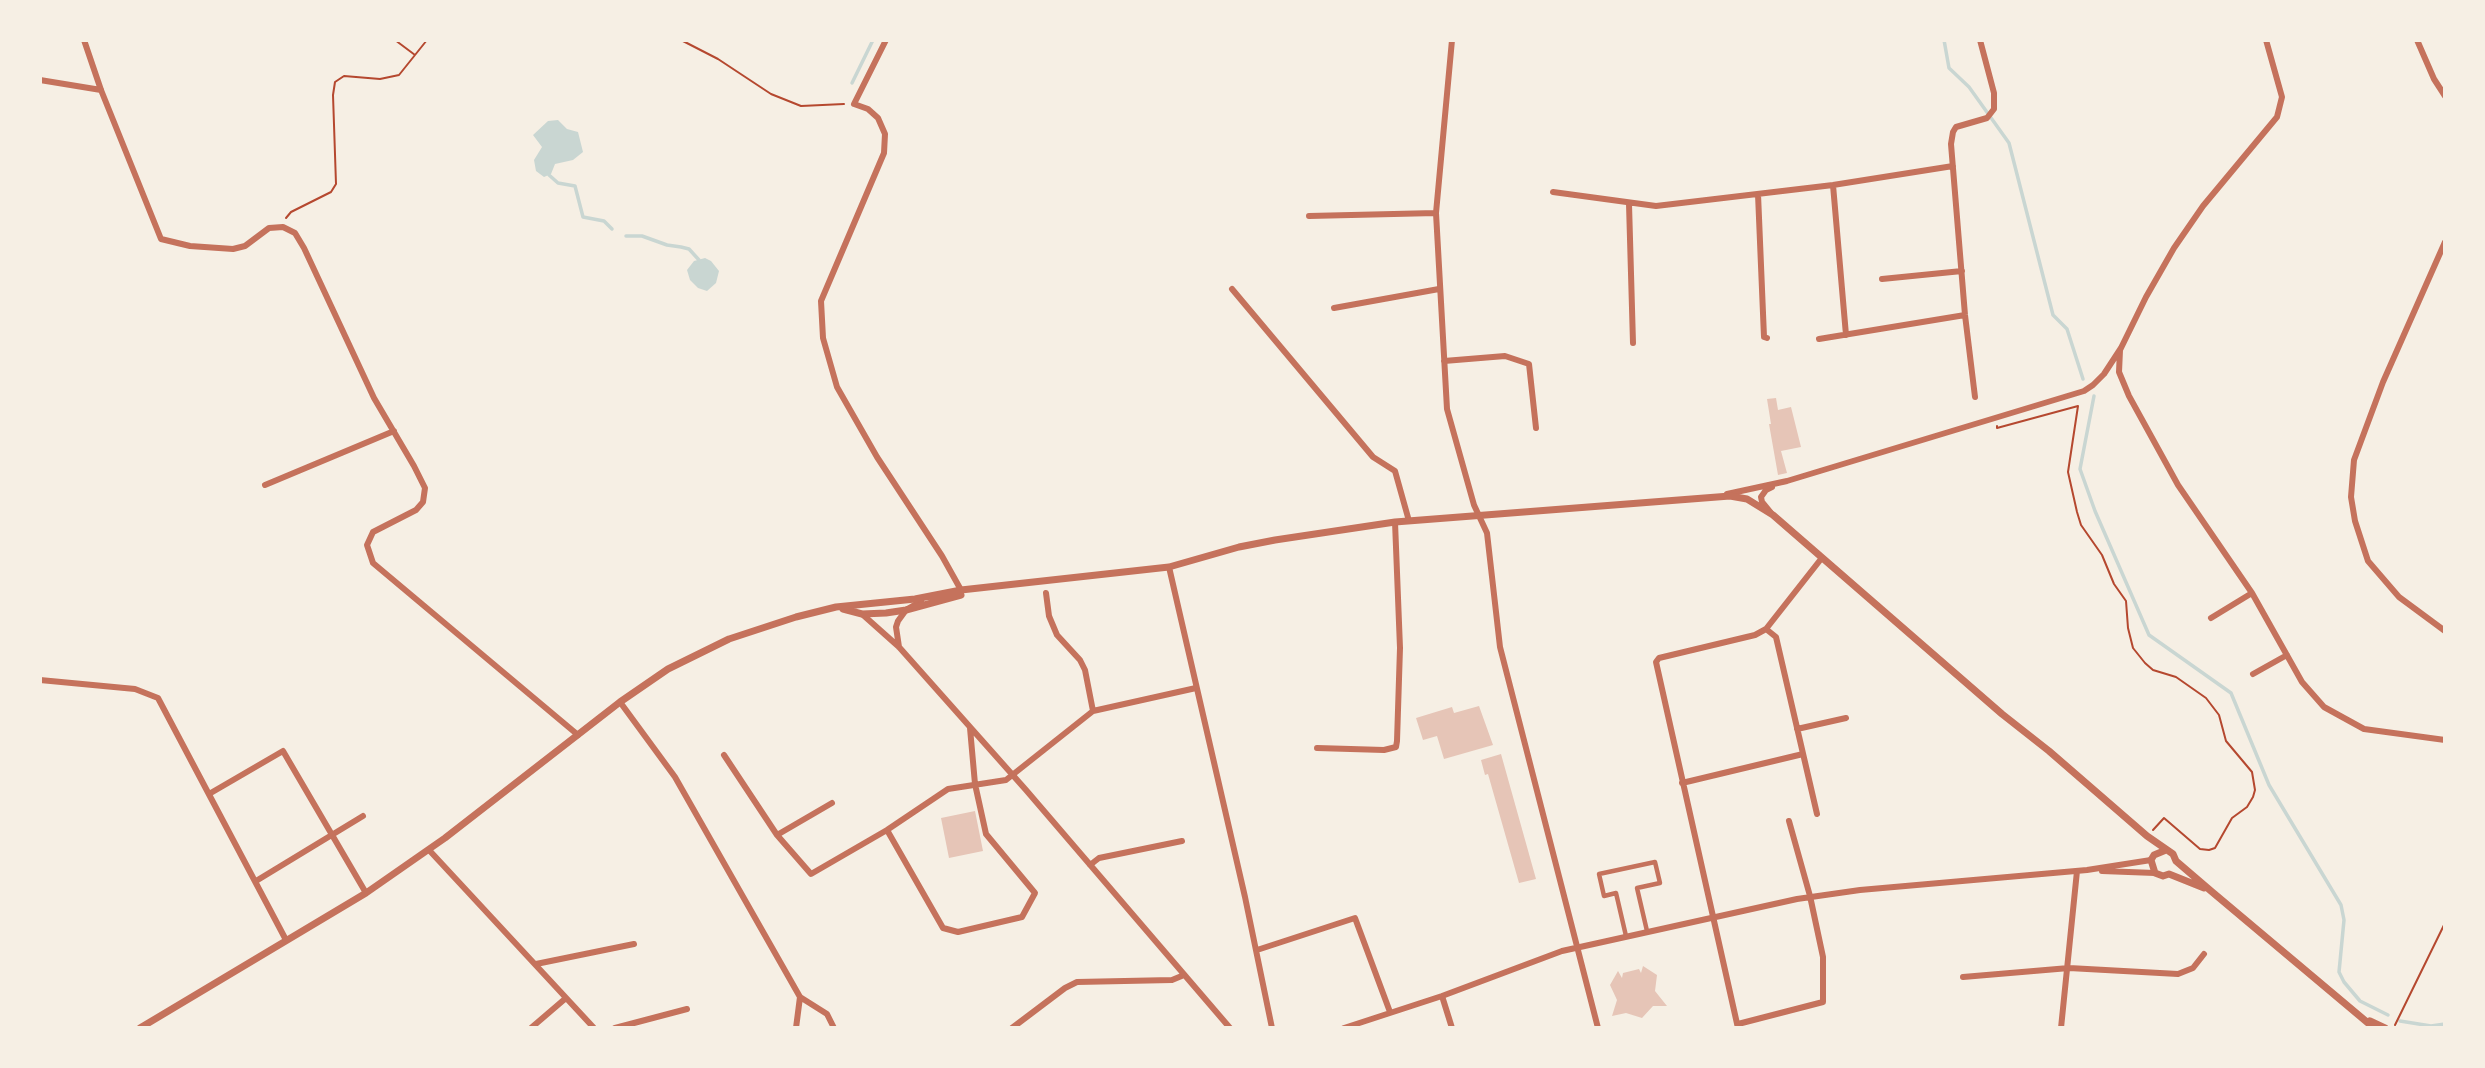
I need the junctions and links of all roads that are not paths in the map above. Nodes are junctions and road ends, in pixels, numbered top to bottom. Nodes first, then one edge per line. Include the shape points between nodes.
1 (84, 40) edge
2 (886, 40) edge
3 (1451, 40) edge
4 (1980, 40) edge
5 (2266, 40) edge
6 (2417, 40) edge
7 (40, 80) edge
8 (101, 90) junction
9 (2445, 96) edge
10 (1953, 166) junction
11 (1833, 185) junction
12 (1553, 192) dead end
13 (1758, 194) junction
14 (1629, 204) junction
15 (1436, 212) junction
16 (1309, 216) dead end
17 (2445, 242) edge
18 (1962, 271) junction
19 (1882, 279) dead end
20 (1232, 289) dead end
21 (1439, 289) junction
22 (1334, 308) dead end
23 (1965, 315) junction
24 (1846, 335) junction
25 (1766, 337) dead end
26 (1819, 339) dead end
27 (1633, 343) dead end
28 (2120, 348) junction
29 (1444, 361) junction
30 (1975, 397) dead end
31 (1977, 412) dead end
32 (1978, 422) junction
33 (1536, 428) dead end
34 (394, 431) junction
35 (1787, 481) junction
36 (265, 485) dead end
37 (1717, 496) junction
38 (1479, 515) junction
39 (1773, 515) junction
40 (1409, 521) junction
41 (1395, 522) junction
42 (1821, 559) junction
43 (1169, 567) junction
44 (995, 586) junction
45 (961, 590) junction
46 (1046, 593) dead end
47 (2252, 593) junction
48 (936, 595) junction
49 (836, 607) junction
50 (906, 610) junction
51 (862, 614) junction
52 (2211, 618) dead end
53 (1766, 629) junction
54 (2445, 631) edge
55 (899, 647) junction
56 (2287, 655) junction
57 (2253, 674) dead end
58 (40, 680) edge
59 (1196, 688) junction
60 (620, 702) junction
61 (1093, 710) junction
62 (1846, 718) dead end
63 (970, 728) junction
64 (1797, 729) junction
65 (578, 735) junction
66 (2445, 740) edge
67 (1317, 748) dead end
68 (1802, 754) junction
69 (724, 755) dead end
70 (1012, 775) junction
71 (1682, 783) junction
72 (975, 784) junction
73 (209, 794) junction
74 (832, 803) dead end
75 (1817, 814) dead end
76 (363, 816) dead end
77 (1789, 821) dead end
78 (887, 830) junction
79 (331, 835) junction
80 (777, 835) junction
81 (2147, 836) junction
82 (1182, 841) dead end
83 (429, 850) junction
84 (2167, 850) junction
85 (2153, 858) junction
86 (2176, 861) junction
87 (1090, 865) junction
88 (2087, 870) junction
89 (2077, 871) junction
90 (2155, 873) junction
91 (2169, 874) junction
92 (256, 881) junction
93 (2211, 891) junction
94 (366, 893) junction
95 (1810, 896) junction
96 (1713, 918) junction
97 (1647, 931) junction
98 (1626, 936) junction
99 (286, 940) junction
100 (634, 944) dead end
101 (1578, 947) junction
102 (1257, 950) junction
103 (2204, 954) dead end
104 (536, 964) junction
105 (2069, 968) junction
106 (1184, 975) junction
107 (1963, 977) dead end
108 (1442, 996) junction
109 (800, 997) junction
110 (566, 998) junction
111 (687, 1009) dead end
112 (1390, 1012) junction
113 (2367, 1019) junction
114 (1738, 1026) edge
115 (140, 1028) edge
116 (531, 1028) edge
117 (594, 1028) edge
118 (615, 1028) edge
119 (796, 1028) edge
120 (834, 1028) edge
121 (1012, 1028) edge
122 (1230, 1028) edge
123 (1272, 1028) edge
124 (1344, 1028) edge
125 (1452, 1028) edge
126 (1598, 1028) edge
127 (2062, 1028) edge
128 (2374, 1028) edge
129 (2385, 1028) edge

1 - 8 street
2 - 45 street via 854,104 878,118 885,134 884,153 821,301 823,338 837,387
3 - 15 street
4 - 10 street via 1994,109 1987,118 1960,125 1953,132
5 - 28 street via 2282,97 2277,117 2174,248
6 - 9 street
7 - 8 street
8 - 34 street via 161,239 233,249 269,228 295,233
10 - 11 street
10 - 18 street
11 - 13 street
11 - 24 street
12 - 14 street
13 - 14 street via 1656,206
13 - 25 street
14 - 27 street
15 - 16 street
15 - 21 street
17 - 54 street via 2354,460 2351,496 2368,561 2399,597
18 - 19 street
18 - 23 street
20 - 40 street via 1373,457 1395,471
21 - 22 street
21 - 29 street
23 - 24 street
23 - 30 street
24 - 26 street
28 - 32 street via 2104,374 2084,391
28 - 47 street via 2119,372 2129,396 2178,485
29 - 33 street via 1505,356 1529,364
29 - 38 street via 1447,409
31 - 32 street
32 - 35 street
34 - 36 street
34 - 65 street via 415,466 425,495 416,510 373,532 367,545 370,558
35 - 37 street
35 - 39 street via 1761,496
37 - 38 street
37 - 39 street via 1747,499
38 - 40 street
38 - 101 street via 1487,533 1500,647
39 - 42 street
40 - 41 street
41 - 43 street via 1239,547
41 - 67 street via 1400,648 1395,747
42 - 53 street
42 - 81 street
43 - 44 street
43 - 59 street
44 - 45 street
44 - 50 street
45 - 48 street
46 - 61 street via 1057,635 1085,670
47 - 52 street
47 - 56 street
48 - 49 street
48 - 50 street
49 - 51 street
49 - 60 street via 729,639 668,669
50 - 51 street
50 - 55 street via 896,626
51 - 55 street
53 - 64 street via 1776,637
53 - 71 street via 1656,662
55 - 63 street
56 - 57 street
56 - 66 street via 2302,682 2340,717 2364,729
58 - 73 street via 135,690 158,698
59 - 61 street
59 - 102 street
60 - 65 street
60 - 109 street via 676,777
61 - 70 street
62 - 64 street
63 - 70 street
63 - 72 street
64 - 68 street
65 - 83 street
68 - 71 street
68 - 75 street
69 - 80 street
70 - 72 street
70 - 87 street
71 - 96 street
72 - 78 street via 948,789
72 - 78 street via 986,834 1035,893 1022,917 958,932 943,928
73 - 79 street via 283,751
73 - 92 street
74 - 80 street
76 - 79 street
77 - 95 street
78 - 80 street via 811,874
79 - 92 street
79 - 94 street
81 - 84 street
81 - 85 street
82 - 87 street via 1099,858
83 - 94 street
83 - 104 street
84 - 85 street
84 - 86 street
85 - 88 street
85 - 90 street
86 - 91 street
86 - 93 street
87 - 106 street
88 - 89 street
88 - 90 street
89 - 95 street
89 - 105 street
90 - 91 street
91 - 93 street
92 - 99 street
93 - 113 street
94 - 99 street
95 - 96 street
95 - 114 street via 1823,957 1823,1002
96 - 97 street
96 - 114 street
97 - 98 street
97 - 98 street via 1637,888 1660,883 1655,862 1600,874 1604,895 1616,893
98 - 101 street
99 - 115 street
100 - 104 street
101 - 108 street
101 - 126 street
102 - 112 street via 1355,918
102 - 123 street
103 - 105 street via 2193,968 2178,974
104 - 110 street
105 - 107 street
105 - 127 street
106 - 121 street via 1172,980 1077,982
106 - 122 street
108 - 112 street
108 - 125 street
109 - 119 street
109 - 120 street via 827,1014
110 - 116 street
110 - 117 street
111 - 118 street
112 - 124 street
113 - 128 street
113 - 129 street

